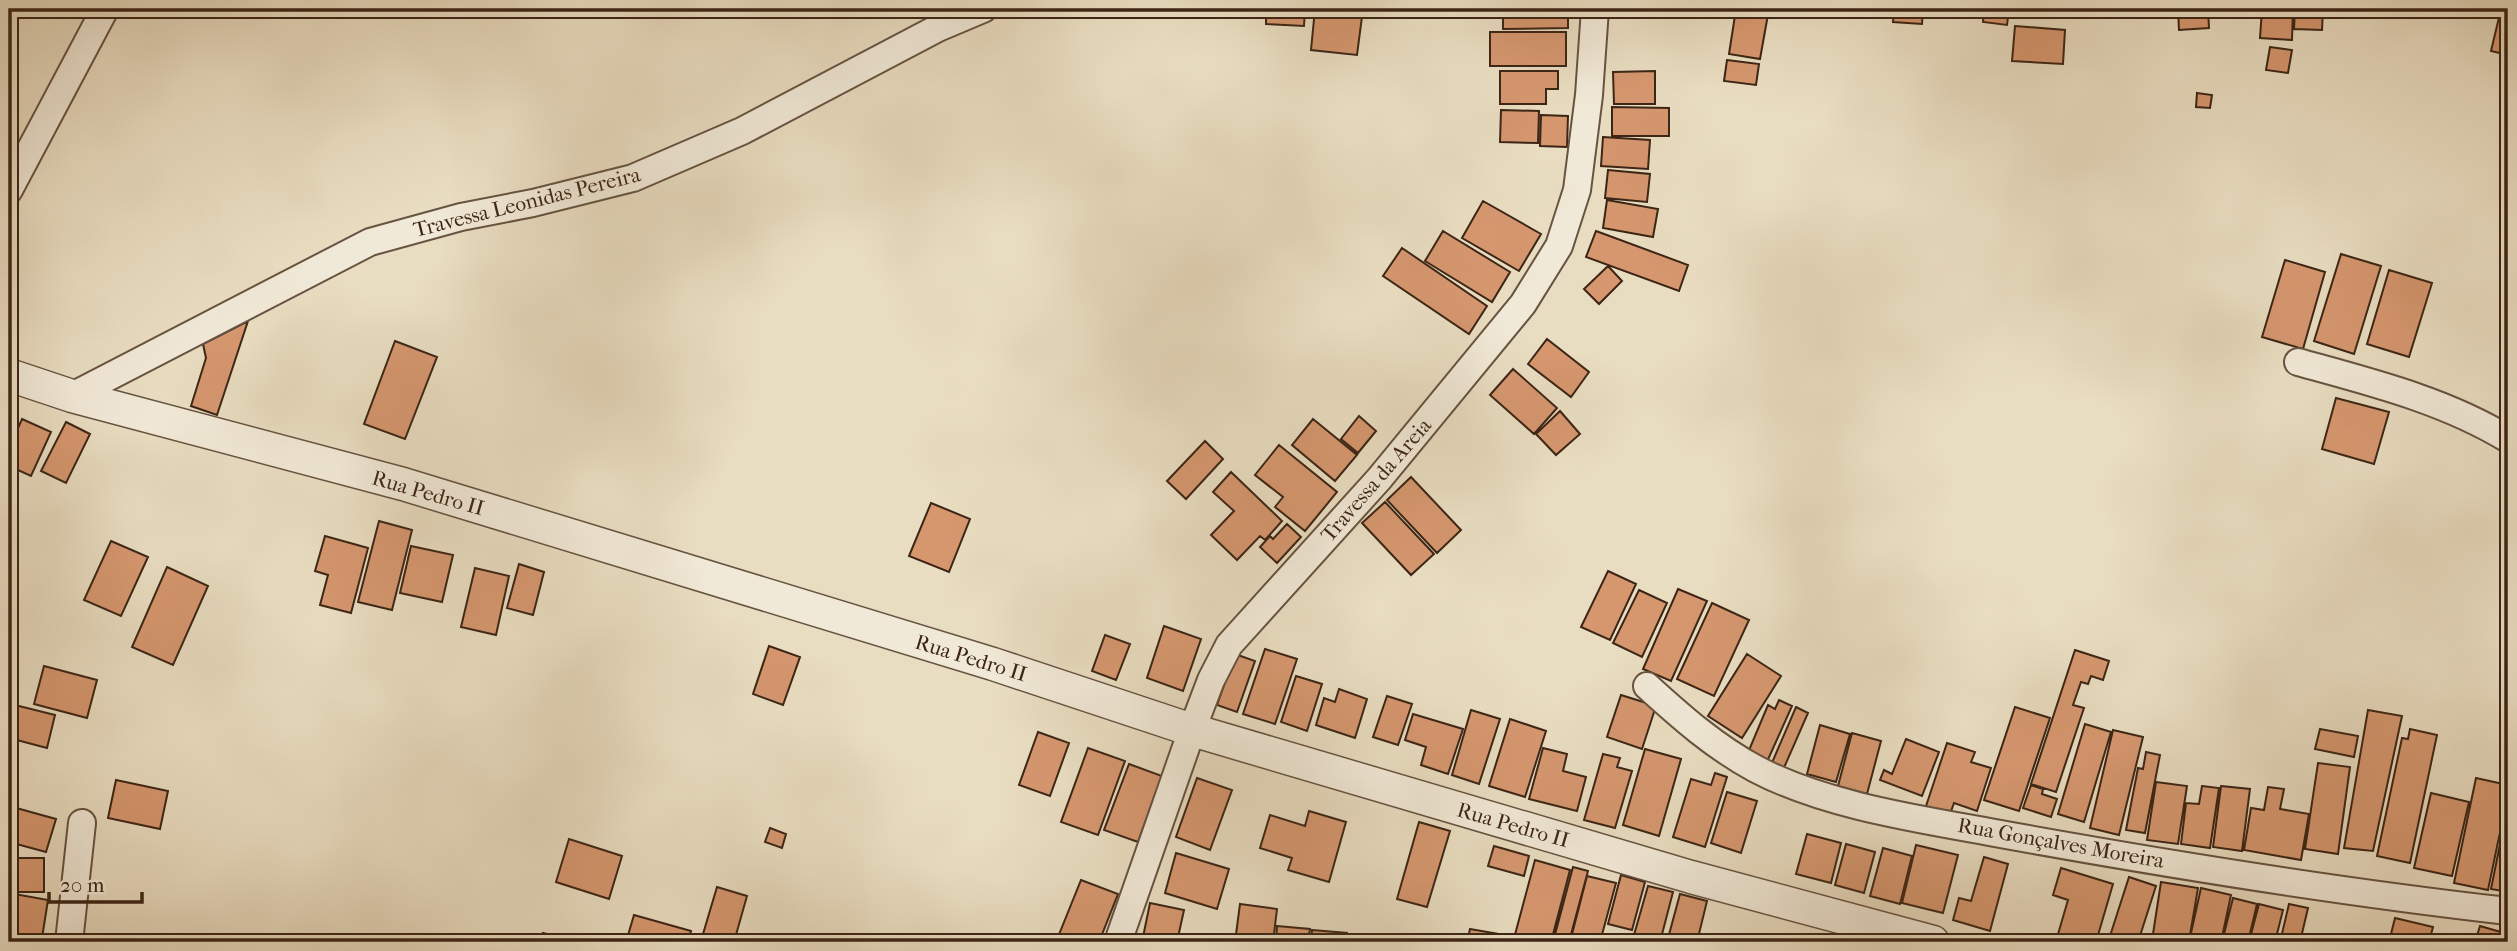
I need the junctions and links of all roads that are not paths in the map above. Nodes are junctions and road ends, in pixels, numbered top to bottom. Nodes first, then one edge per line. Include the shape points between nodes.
1 (105, 9) edge
2 (983, 9) edge
3 (1595, 9) edge
4 (9, 190) edge
5 (2298, 362) dead end
6 (9, 375) edge
7 (72, 396) junction
8 (2508, 439) edge
9 (1647, 686) dead end
10 (1192, 730) junction
11 (82, 823) dead end
12 (2508, 911) edge
13 (1908, 940) edge
14 (69, 942) edge
15 (1118, 942) edge

1 - 4 street
2 - 7 street, Travessa Leonidas Pereira via 742,131 633,178 370,243
3 - 10 street, Travessa da Areia via 1577,190 1559,246 1523,304 1387,469 1229,645
5 - 8 street via 2460,413
6 - 7 street, Rua Pedro II
7 - 10 street, Rua Pedro II via 403,484 993,664
9 - 12 street, Rua Gonçalves Moreira via 1725,750 1814,793 1910,817 2045,842
10 - 13 street, Rua Pedro II
10 - 15 street, Travessa da Areia
11 - 14 street

